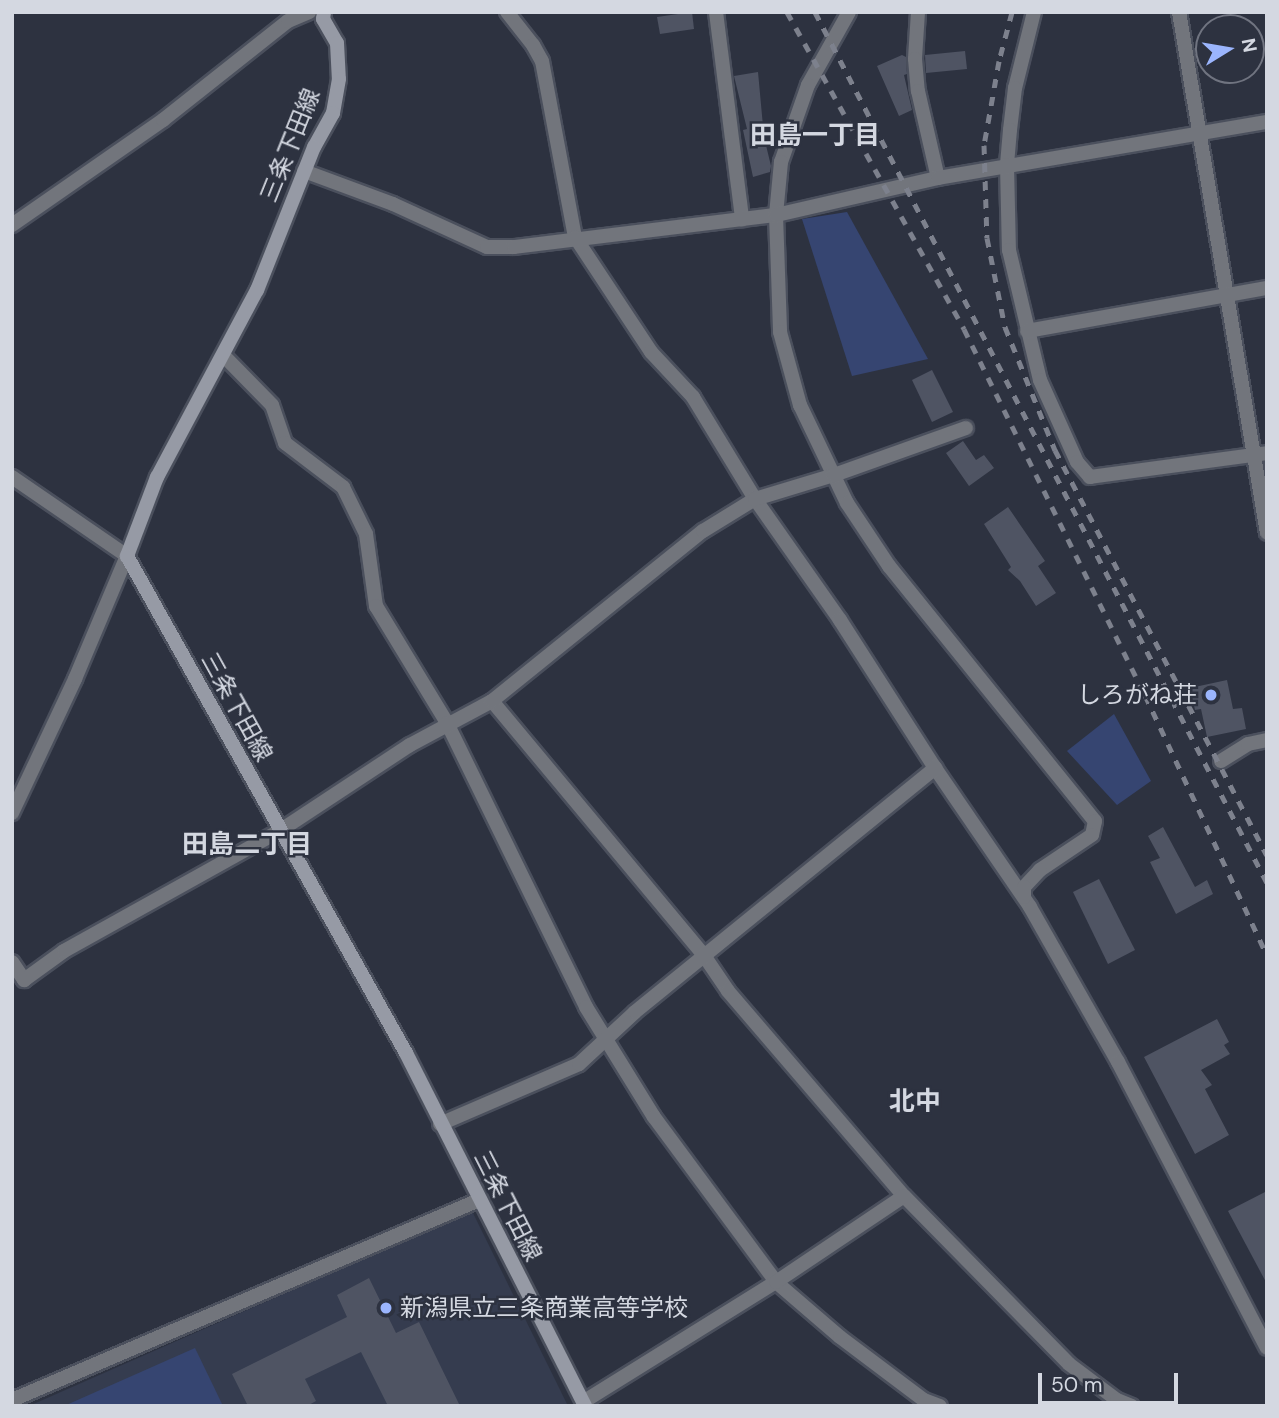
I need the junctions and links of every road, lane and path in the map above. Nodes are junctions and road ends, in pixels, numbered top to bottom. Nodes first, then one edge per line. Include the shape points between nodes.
1 (309, 12) edge
2 (324, 12) edge
3 (507, 12) edge
4 (716, 12) edge
5 (849, 12) edge
6 (918, 12) edge
7 (1034, 12) edge
8 (1179, 12) edge
9 (1267, 122) edge
10 (1199, 133) junction
11 (1007, 165) junction
12 (304, 171) junction
13 (938, 178) junction
14 (776, 215) junction
15 (742, 219) junction
16 (12, 225) edge
17 (575, 237) junction
18 (1267, 288) edge
19 (1227, 295) junction
20 (1027, 331) junction
21 (223, 355) junction
22 (965, 428) dead end
23 (1260, 454) edge
24 (834, 475) junction
25 (12, 477) edge
26 (755, 499) junction
27 (1267, 533) edge
28 (127, 556) junction
29 (492, 701) junction
30 (447, 723) junction
31 (1267, 740) edge
32 (1221, 761) dead end
33 (935, 768) junction
34 (12, 813) edge
35 (281, 830) junction
36 (1024, 897) junction
37 (705, 957) junction
38 (12, 962) edge
39 (607, 1041) junction
40 (440, 1124) junction
41 (904, 1196) junction
42 (479, 1200) junction
43 (776, 1282) junction
44 (1267, 1348) edge
45 (12, 1400) edge
46 (584, 1404) edge
47 (940, 1406) edge
48 (1132, 1406) edge

1 - 16 street via 288,21 163,120
2 - 12 main road, 三条下田線 via 337,43 339,79 333,113
3 - 17 street via 542,61
4 - 15 street
5 - 14 street via 799,107 781,162
6 - 13 street via 918,91
7 - 11 street via 1015,88
8 - 10 street
9 - 10 street
10 - 11 street
10 - 19 street
11 - 13 street
11 - 20 street via 1009,250
12 - 17 street via 393,204 487,247 556,244
12 - 21 main road, 三条下田線 via 257,290
13 - 14 street
14 - 15 street
14 - 24 street via 780,332 800,405
15 - 17 street
17 - 26 street via 651,352 693,397
18 - 19 street
19 - 20 street
19 - 23 street
20 - 23 street via 1040,380 1077,462 1090,477
21 - 28 main road, 三条下田線 via 157,477
21 - 30 street via 272,405 285,443 343,487 366,534 376,606
22 - 24 street
23 - 27 street
24 - 26 street
24 - 36 street via 889,566 1095,821 1092,835 1040,870 1024,887
25 - 28 street
26 - 29 street via 703,531
26 - 33 street
28 - 34 street
28 - 35 main road, 三条下田線
29 - 30 street
29 - 37 street
30 - 35 street
30 - 39 street
31 - 32 street via 1248,744
33 - 36 street
33 - 37 street
35 - 38 street via 64,951 24,980
35 - 40 main road, 三条下田線 via 406,1053
36 - 44 street via 1118,1062
37 - 39 street via 635,1012
37 - 41 street via 728,991
39 - 40 street via 579,1064
39 - 43 street via 654,1118
40 - 42 main road, 三条下田線
41 - 43 street
41 - 48 street via 1045,1342 1117,1400
42 - 45 street
42 - 46 main road, 三条下田線
43 - 46 street
43 - 47 street via 840,1337

